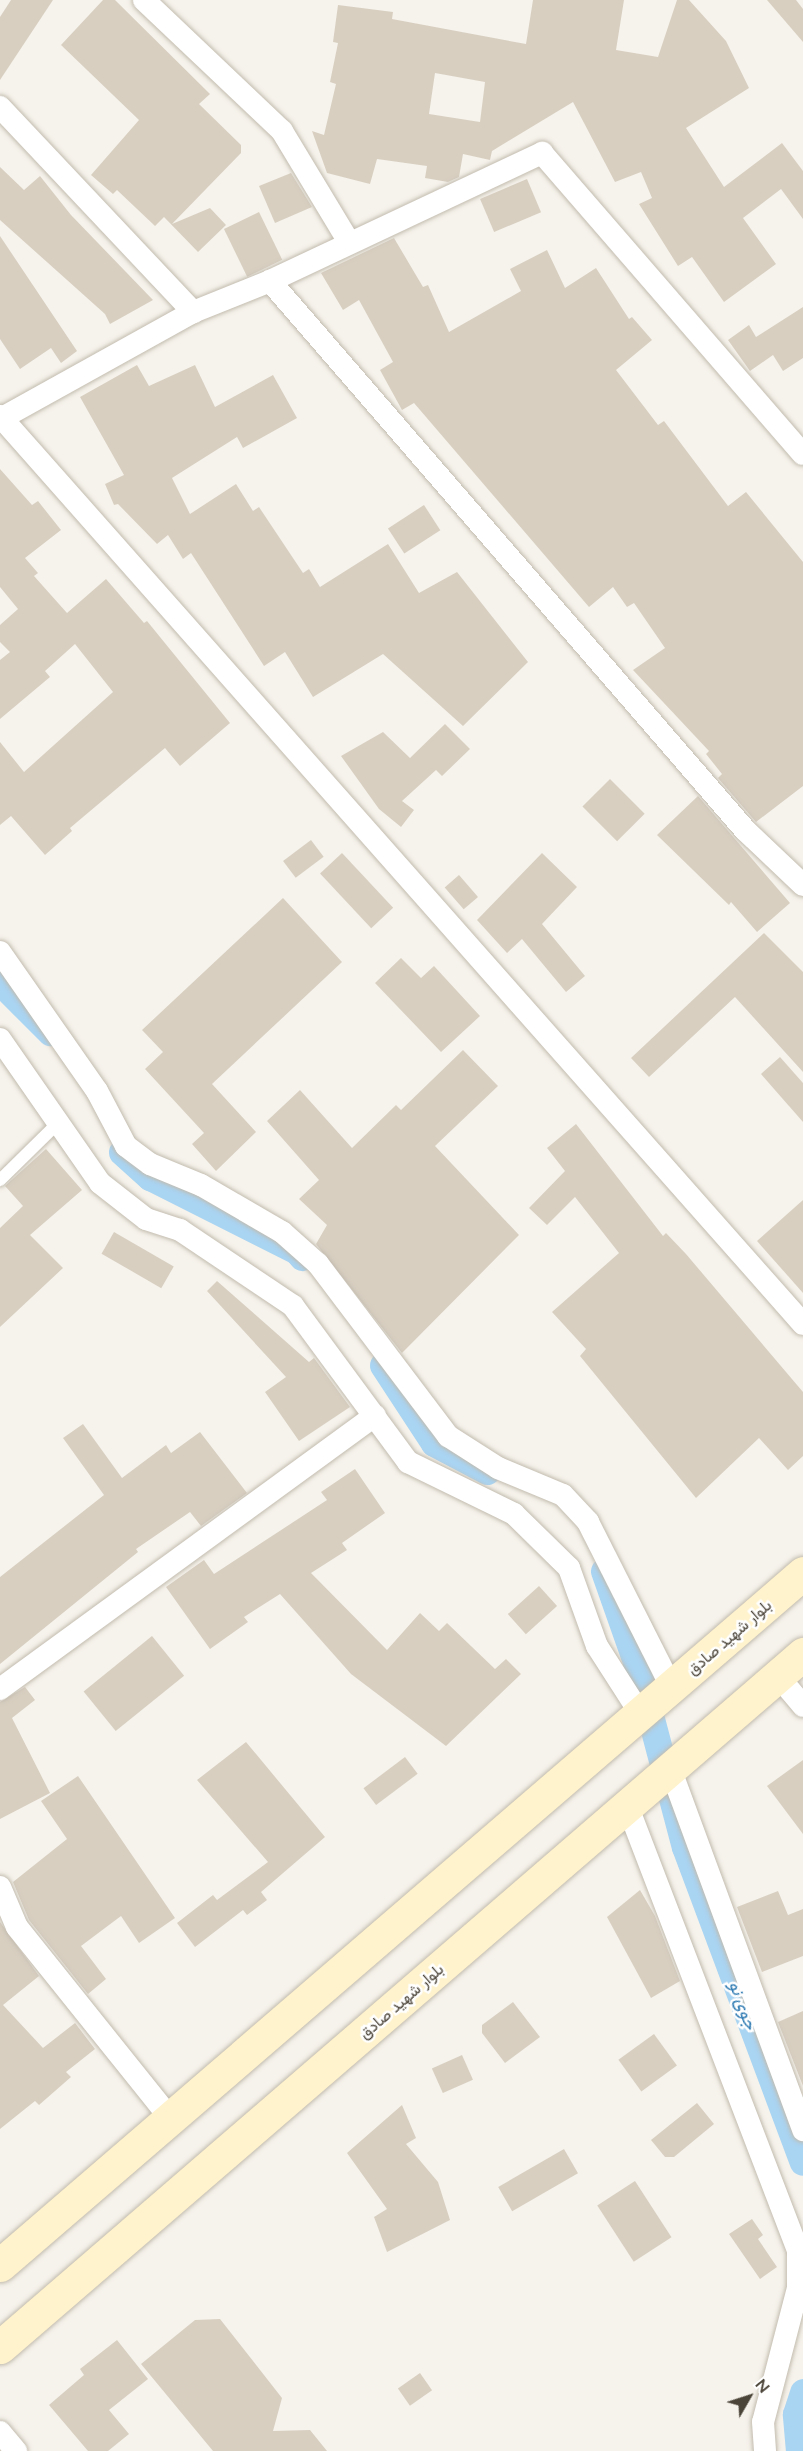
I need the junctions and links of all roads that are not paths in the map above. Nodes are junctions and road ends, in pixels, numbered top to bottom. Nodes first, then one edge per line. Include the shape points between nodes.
1 (144, 0) edge
2 (0, 107) edge
3 (349, 242) junction
4 (270, 281) junction
5 (193, 312) junction
6 (1, 417) edge
7 (803, 454) edge
8 (803, 885) edge
9 (0, 952) edge
10 (0, 1039) edge
11 (59, 1122) junction
12 (0, 1180) edge
13 (803, 1324) edge
14 (375, 1416) junction
15 (803, 1573) edge
16 (803, 1654) edge
17 (778, 1676) junction
18 (671, 1686) junction
19 (0, 1689) edge
20 (803, 1706) edge
21 (640, 1713) junction
22 (670, 1768) junction
23 (627, 1805) junction
24 (0, 1887) edge
25 (170, 2118) junction
26 (803, 2130) edge
27 (0, 2265) edge
28 (0, 2347) edge
29 (0, 2432) edge
30 (16, 2451) edge
31 (765, 2451) edge

1 - 3 street via 282,131
2 - 5 street
3 - 4 street
3 - 7 street via 543,153
4 - 5 street
4 - 8 street via 745,830
5 - 6 street
6 - 13 street
9 - 18 street via 97,1090 126,1146 150,1164 201,1185 282,1232 318,1264 448,1436 498,1468 563,1495 582,1515
10 - 11 street
11 - 12 lane
11 - 14 street via 100,1183 127,1205 146,1219 180,1230 293,1306
14 - 19 street
14 - 21 street via 408,1462 514,1514 569,1568 597,1646
15 - 18 main road, بلوار شهید صادق
16 - 17 main road, بلوار شهید صادق
17 - 20 street
17 - 22 main road, بلوار شهید صادق
18 - 21 main road, بلوار شهید صادق
21 - 25 main road, بلوار شهید صادق
22 - 23 main road, بلوار شهید صادق
22 - 26 street
23 - 28 main road, بلوار شهید صادق
23 - 31 street via 798,2251 798,2288 763,2422
24 - 25 street via 17,1927
25 - 27 main road, بلوار شهید صادق
29 - 30 street

